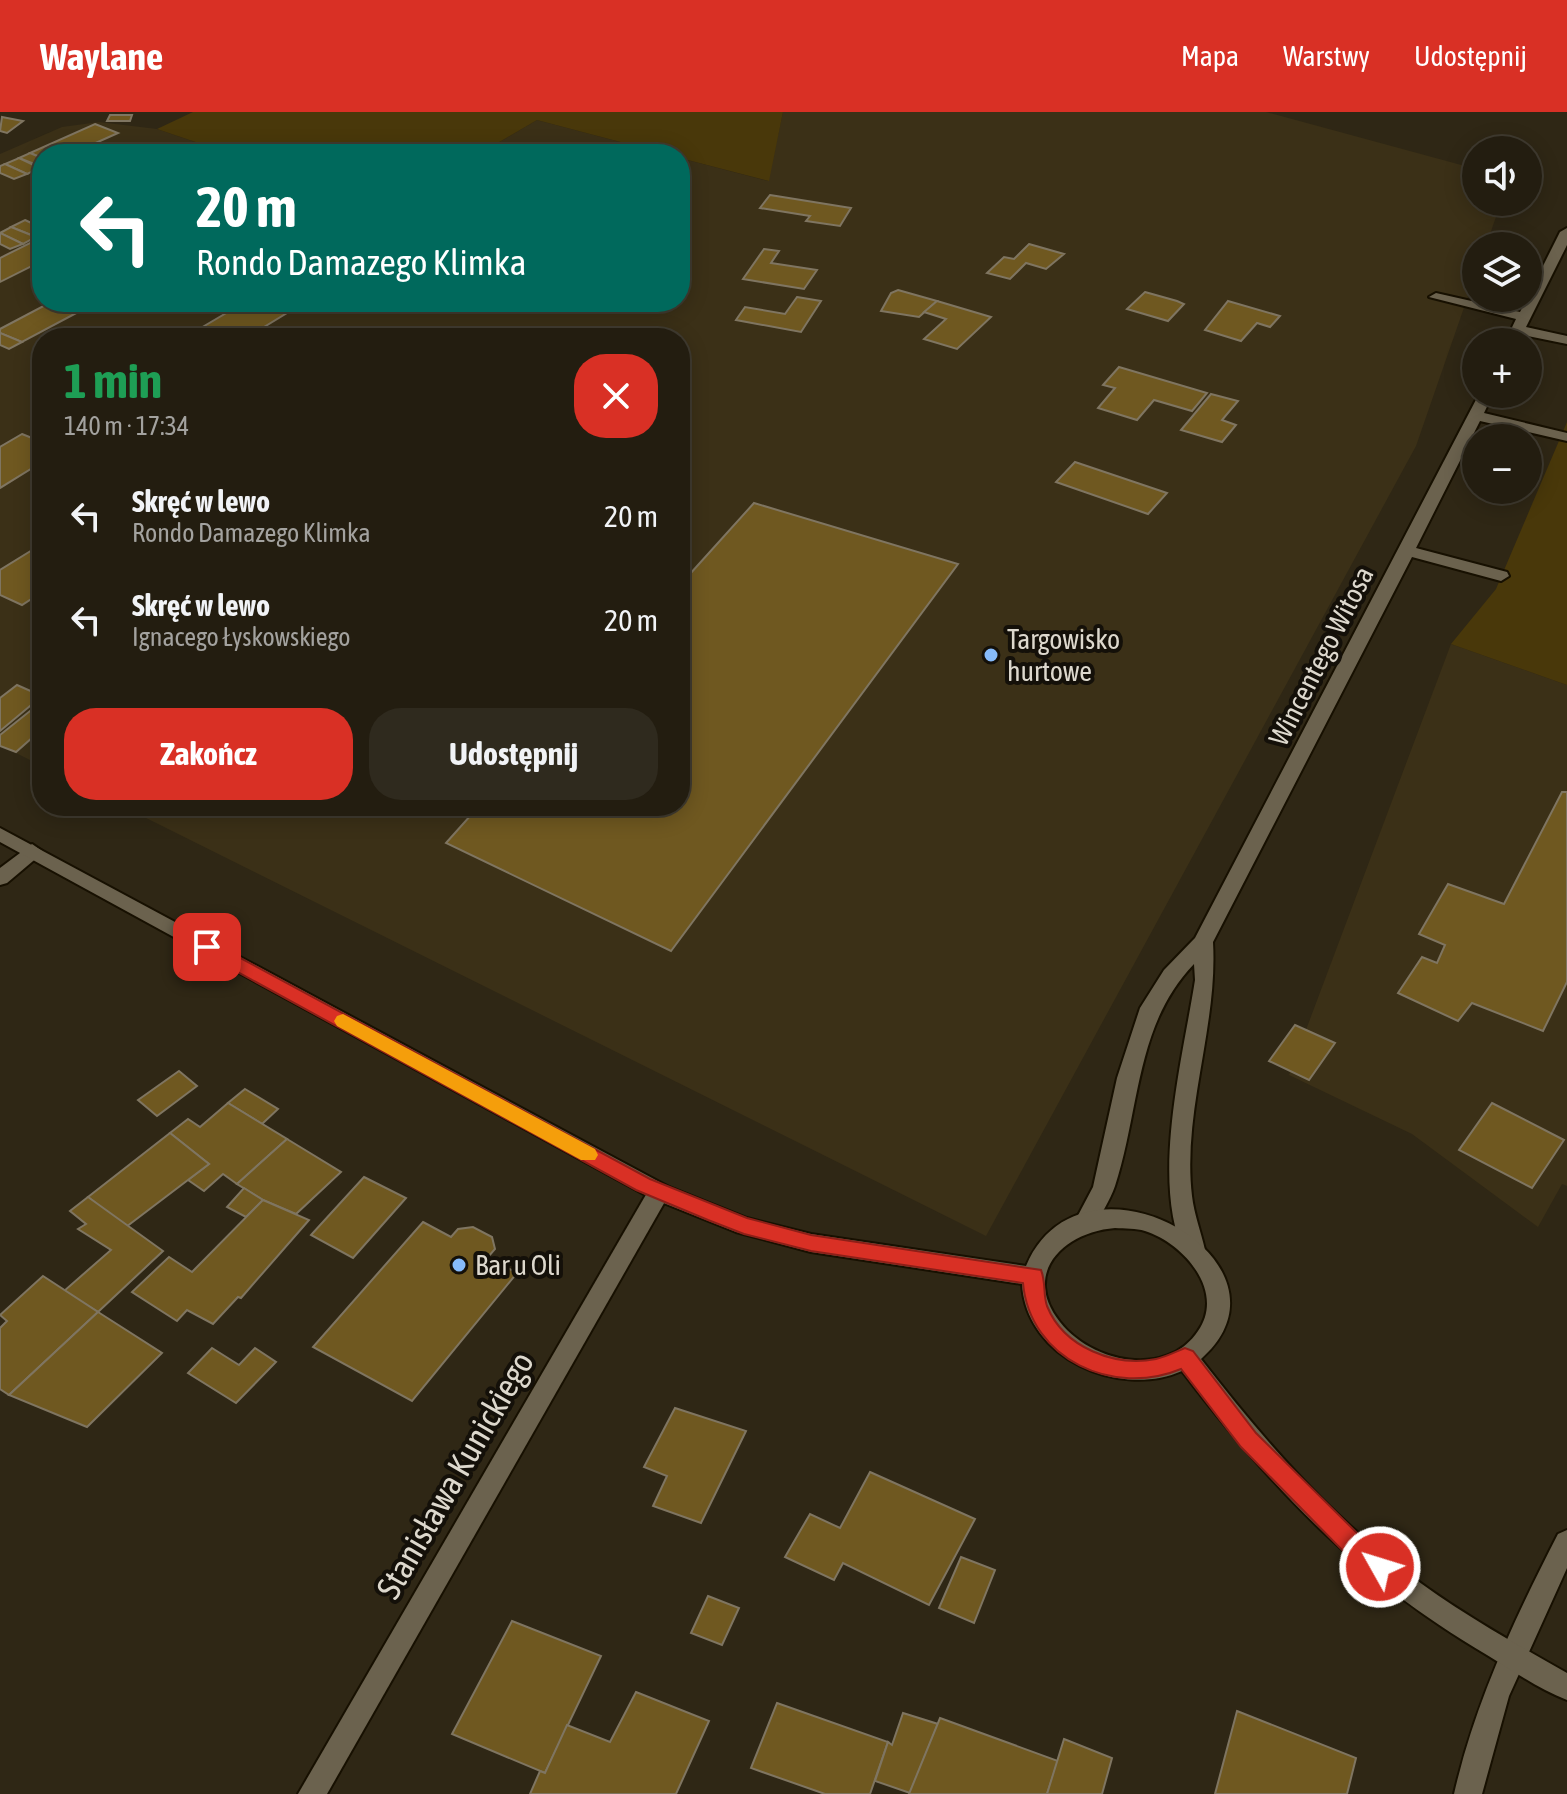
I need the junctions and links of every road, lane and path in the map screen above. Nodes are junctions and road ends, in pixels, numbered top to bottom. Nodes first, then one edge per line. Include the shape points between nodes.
1 (1567, 232) edge
2 (1436, 297) dead end
3 (1513, 328) edge
4 (1519, 328) edge
5 (1542, 335) edge
6 (1567, 340) edge
7 (1479, 408) edge
8 (1476, 415) junction
9 (1564, 437) dead end
10 (1407, 551) junction
11 (1501, 576) dead end
12 (0, 834) edge
13 (32, 851) junction
14 (0, 878) edge
15 (1203, 942) junction
16 (659, 1192) junction
17 (1085, 1223) junction
18 (1194, 1250) junction
19 (1033, 1276) junction
20 (1185, 1357) junction
21 (1567, 1542) edge
22 (1512, 1656) junction
23 (1567, 1687) edge
24 (312, 1794) edge
25 (1468, 1794) edge

1 - 4 street
2 - 3 street
5 - 6 street
7 - 8 street, Wincentego Witosa
8 - 9 street
8 - 10 street, Wincentego Witosa
10 - 11 street
10 - 15 street, Wincentego Witosa
12 - 13 street
13 - 14 street
13 - 16 street
15 - 17 street, Wincentego Witosa via 1171,975 1150,1008 1104,1187
15 - 18 street, Wincentego Witosa via 1205,980 1181,1136 1181,1196
16 - 19 street via 744,1226 811,1243
16 - 24 street, Stanisława Kunickiego
17 - 18 street via 1145,1222
17 - 19 street via 1051,1244
18 - 20 street via 1210,1271 1216,1319 1205,1341
19 - 20 street via 1036,1304 1048,1329 1071,1350 1100,1365 1130,1371 1160,1368
20 - 22 street via 1248,1440 1356,1548 1428,1604
21 - 22 street
22 - 23 street
22 - 25 street

